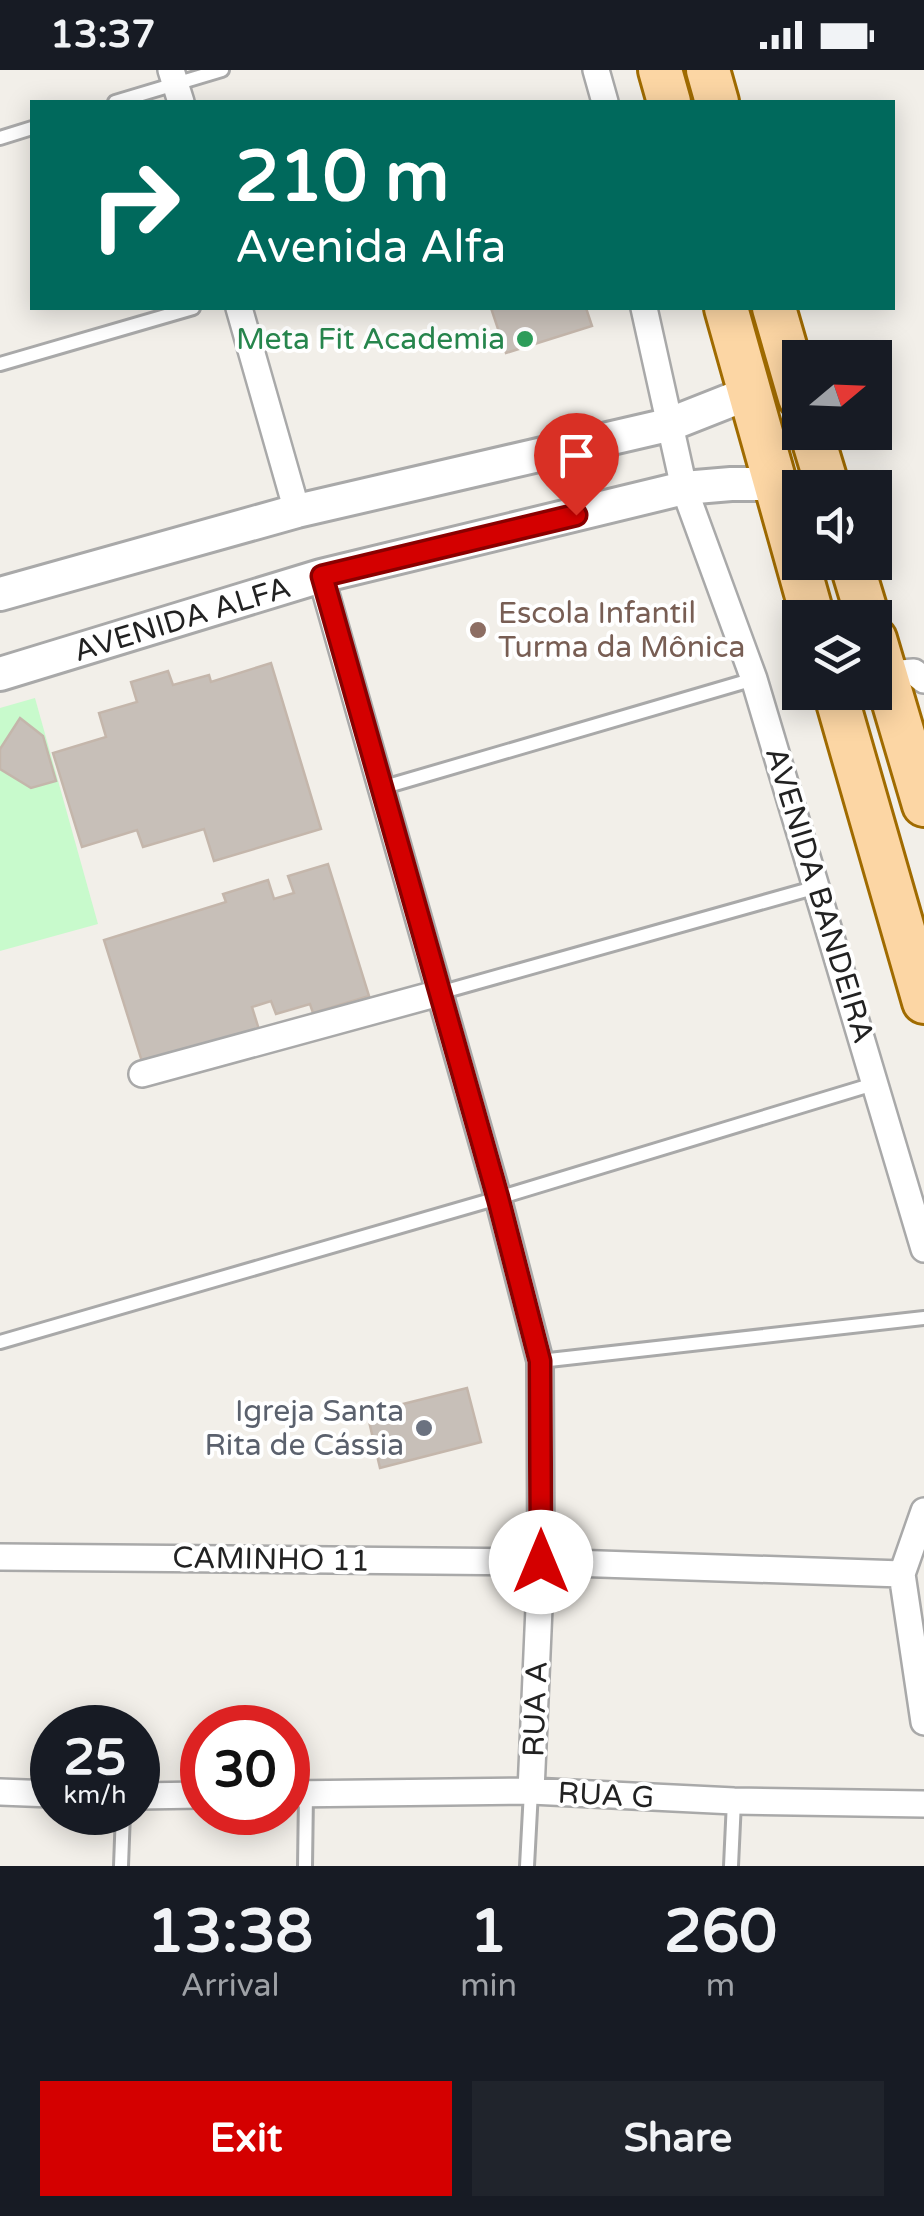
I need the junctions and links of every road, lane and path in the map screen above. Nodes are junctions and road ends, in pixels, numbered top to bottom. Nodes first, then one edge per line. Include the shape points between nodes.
1 (222, 70) edge
2 (596, 70) edge
3 (660, 70) edge
4 (708, 70) edge
5 (176, 85) edge
6 (122, 100) edge
7 (604, 100) edge
8 (669, 100) edge
9 (716, 100) edge
10 (30, 129) edge
11 (0, 138) edge
12 (186, 310) edge
13 (240, 310) edge
14 (644, 310) edge
15 (727, 310) edge
16 (775, 310) edge
17 (783, 340) edge
18 (0, 364) edge
19 (749, 393) junction
20 (668, 425) junction
21 (775, 484) junction
22 (684, 488) junction
23 (297, 511) junction
24 (322, 576) junction
25 (0, 594) edge
26 (808, 600) edge
27 (895, 665) edge
28 (0, 674) edge
29 (754, 679) junction
30 (839, 710) edge
31 (381, 788) junction
32 (924, 804) edge
33 (818, 887) junction
34 (439, 993) junction
35 (924, 1002) edge
36 (142, 1074) dead end
37 (877, 1083) junction
38 (498, 1198) junction
39 (924, 1249) edge
40 (924, 1318) edge
41 (0, 1342) edge
42 (540, 1361) junction
43 (924, 1512) edge
44 (0, 1557) edge
45 (541, 1562) junction
46 (902, 1574) junction
47 (924, 1722) edge
48 (532, 1791) junction
49 (0, 1792) edge
50 (30, 1793) edge
51 (310, 1794) edge
52 (734, 1801) junction
53 (924, 1804) edge
54 (122, 1835) edge
55 (302, 1835) edge
56 (121, 1866) edge
57 (305, 1866) edge
58 (527, 1866) edge
59 (732, 1866) edge

1 - 5 lane
2 - 7 street
3 - 8 main road
4 - 9 main road
5 - 6 lane
10 - 11 lane
12 - 18 lane
13 - 23 street
14 - 20 street, AVENIDA BANDEIRA
15 - 19 main road
16 - 17 main road
19 - 20 street
19 - 21 main road
20 - 22 street, AVENIDA BANDEIRA
20 - 23 street
21 - 22 street, AVENIDA ALFA
21 - 26 main road
22 - 24 street, AVENIDA ALFA
22 - 29 street, AVENIDA BANDEIRA
23 - 25 street
24 - 28 street, AVENIDA ALFA
24 - 31 street, RUA A
27 - 32 main road
29 - 31 lane
29 - 33 street, AVENIDA BANDEIRA
30 - 35 main road
31 - 34 street, RUA A
33 - 34 lane
33 - 37 street, AVENIDA BANDEIRA
34 - 36 street
34 - 38 street, RUA A
37 - 38 lane
37 - 39 street, AVENIDA BANDEIRA
38 - 41 lane
38 - 42 street, RUA A
40 - 42 lane
42 - 45 street, RUA A
43 - 46 street
44 - 45 street, CAMINHO 11
45 - 46 street, CAMINHO 11
45 - 48 street, RUA A
46 - 47 street
48 - 51 street, RUA G
48 - 52 street, RUA G
48 - 58 lane
49 - 50 street
52 - 53 street, RUA G
52 - 59 lane
54 - 56 lane
55 - 57 lane

